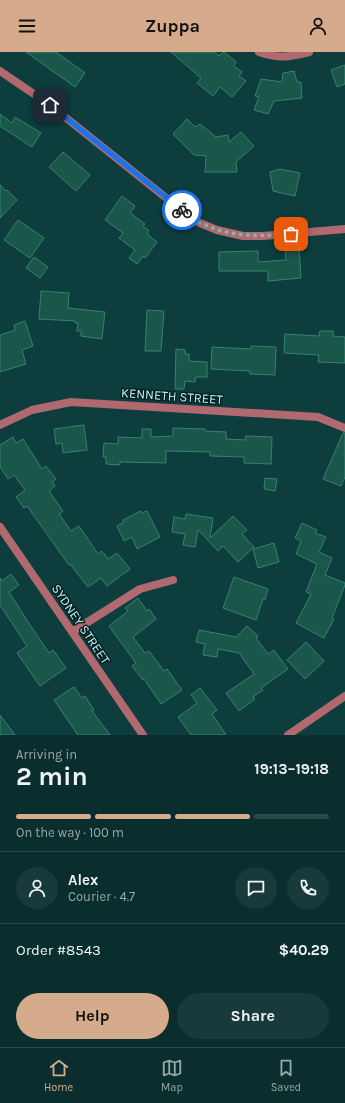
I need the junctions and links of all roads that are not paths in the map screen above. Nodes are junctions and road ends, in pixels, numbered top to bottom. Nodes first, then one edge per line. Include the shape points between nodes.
1 (259, 52) edge
2 (309, 52) edge
3 (0, 71) edge
4 (345, 230) edge
5 (0, 425) edge
6 (345, 428) edge
7 (0, 527) edge
8 (173, 580) dead end
9 (72, 632) junction
10 (345, 696) edge
11 (143, 735) edge
12 (288, 735) edge

1 - 2 street via 288,57
3 - 4 street via 50,105 195,221 217,230 243,236
5 - 6 street, KENNETH STREET via 32,410 71,402 318,417
7 - 9 street, SYDNEY STREET
8 - 9 street via 140,589
9 - 11 street, SYDNEY STREET
10 - 12 street

